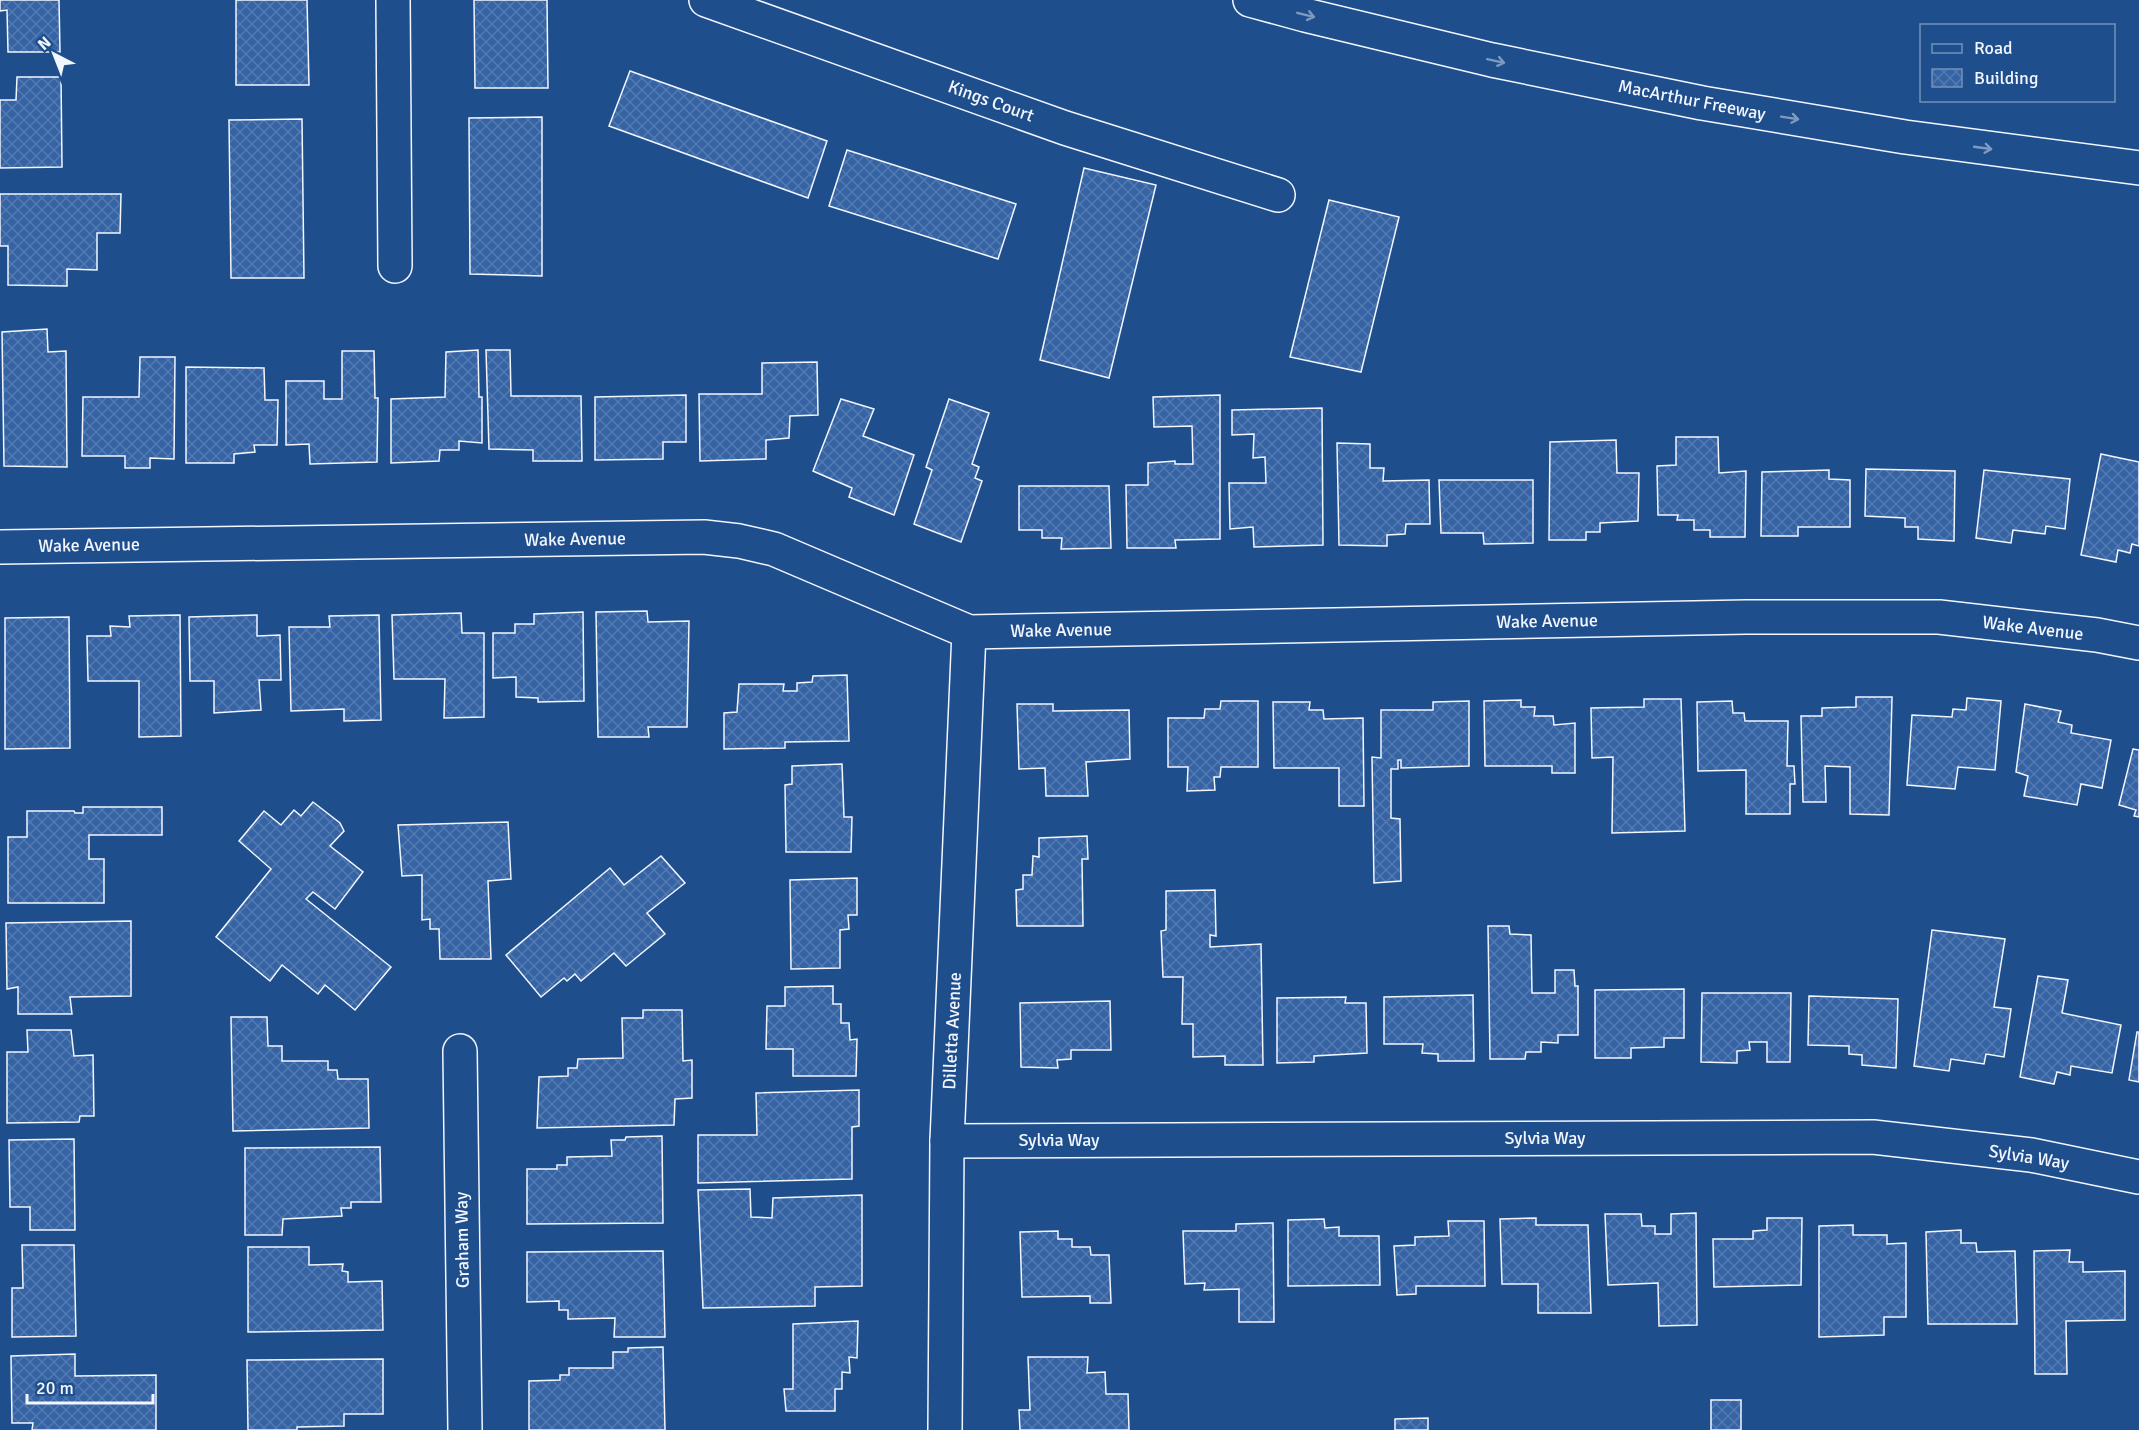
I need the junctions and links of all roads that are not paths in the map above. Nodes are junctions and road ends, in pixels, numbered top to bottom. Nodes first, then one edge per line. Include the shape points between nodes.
1 (393, 0) edge
2 (706, 0) edge
3 (1250, 0) edge
4 (2139, 168) edge
5 (1278, 195) dead end
6 (395, 266) dead end
7 (0, 547) edge
8 (969, 632) junction
9 (2139, 643) edge
10 (460, 1051) dead end
11 (947, 1141) junction
12 (2139, 1178) edge
13 (465, 1430) edge
14 (945, 1430) edge

1 - 6 main road
2 - 5 main road, Kings Court via 1065,128
3 -> 4 main road, MacArthur Freeway via 1492,60 1701,103 1905,137
7 - 8 main road, Wake Avenue via 704,537 774,549
8 - 9 main road, Wake Avenue via 1939,617
8 - 11 main road, Dilletta Avenue
10 - 13 main road, Graham Way
11 - 12 main road, Sylvia Way via 1873,1137 2031,1155
11 - 14 main road, Dilletta Avenue

